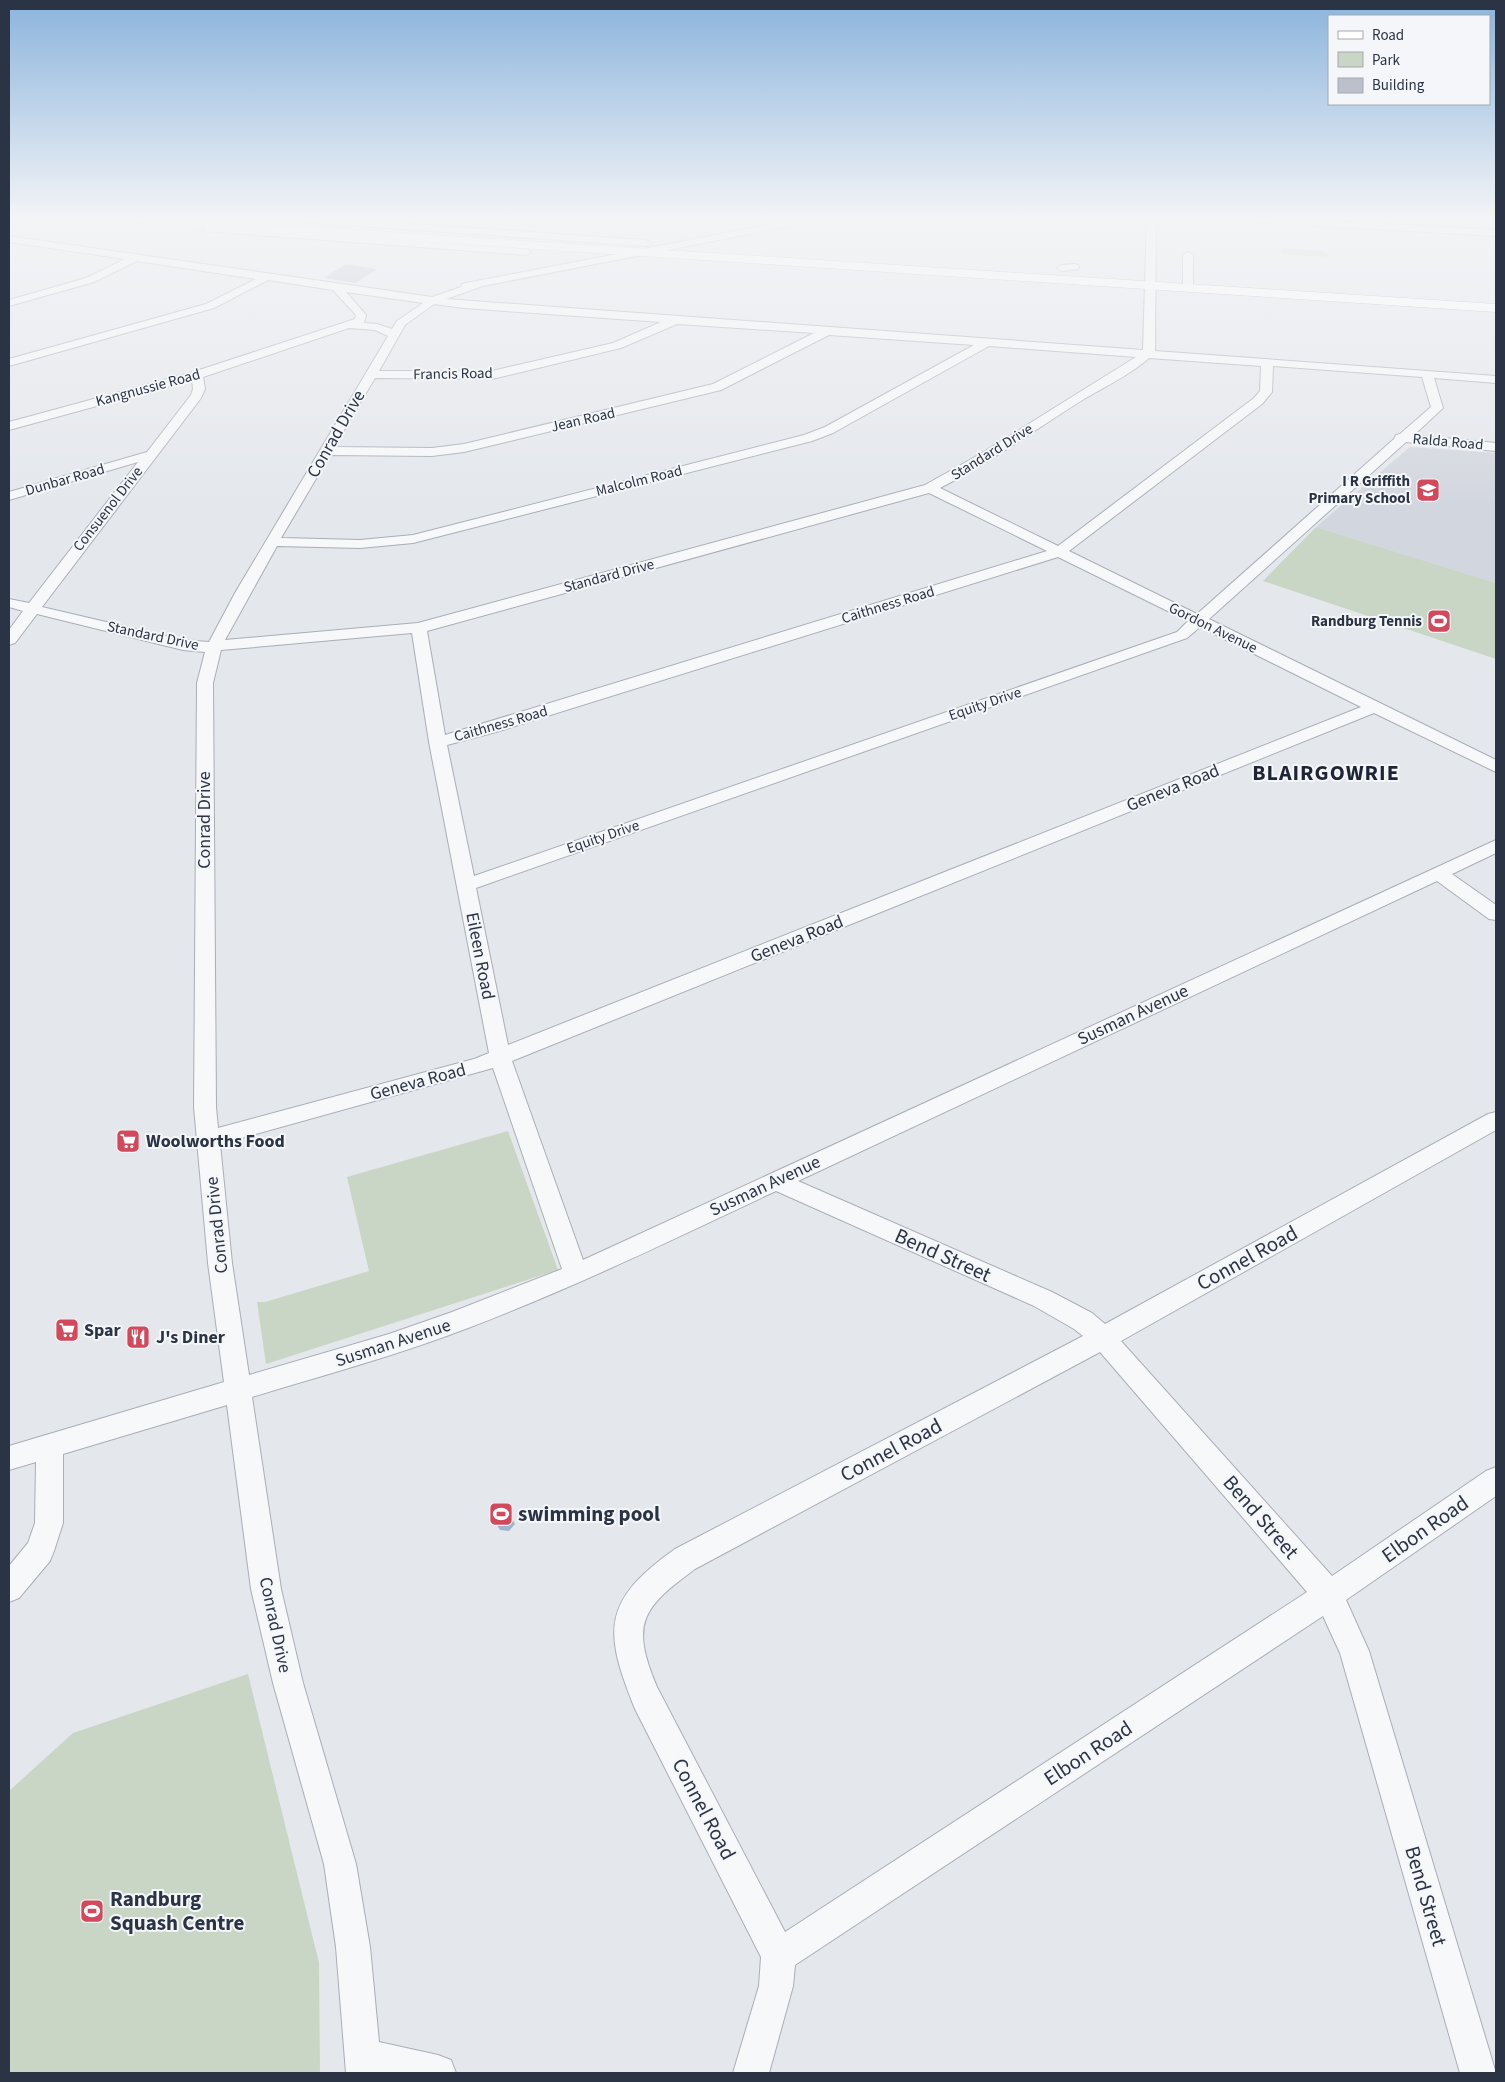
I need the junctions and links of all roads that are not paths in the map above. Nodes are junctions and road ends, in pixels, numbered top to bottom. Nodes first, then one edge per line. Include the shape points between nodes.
1 (181, 314) edge
2 (360, 314) edge
3 (396, 314) edge
4 (405, 314) edge
5 (595, 314) edge
6 (1151, 314) edge
7 (398, 318) junction
8 (676, 320) junction
9 (351, 325) junction
10 (828, 331) junction
11 (986, 343) junction
12 (1145, 354) junction
13 (9, 363) edge
14 (1267, 363) junction
15 (371, 374) junction
16 (1427, 374) junction
17 (197, 375) junction
18 (1496, 380) edge
19 (1442, 420) junction
20 (9, 426) edge
21 (1400, 438) junction
22 (1451, 443) junction
23 (1496, 446) edge
24 (326, 451) junction
25 (150, 455) junction
26 (930, 488) junction
27 (9, 496) edge
28 (272, 542) junction
29 (1059, 552) junction
30 (9, 603) edge
31 (31, 609) junction
32 (1197, 620) junction
33 (419, 628) junction
34 (9, 640) edge
35 (214, 647) junction
36 (1375, 707) junction
37 (438, 742) junction
38 (1496, 767) edge
39 (1496, 846) edge
40 (1438, 873) junction
41 (466, 885) junction
42 (1496, 914) edge
43 (500, 1057) junction
44 (1496, 1120) edge
45 (208, 1138) junction
46 (775, 1181) junction
47 (576, 1274) junction
48 (1103, 1338) junction
49 (239, 1390) junction
50 (50, 1446) junction
51 (9, 1458) edge
52 (1496, 1480) edge
53 (9, 1588) edge
54 (1329, 1595) junction
55 (778, 1956) junction
56 (364, 2064) edge
57 (438, 2073) edge
58 (751, 2073) edge
59 (1478, 2073) edge

1 - 13 street
2 - 9 street via 360,320
3 - 7 street
4 - 7 street, Conrad Drive
5 - 8 street
6 - 12 street via 1150,347
7 - 9 street via 378,327
7 - 15 street, Conrad Drive
8 - 10 street
8 - 15 street, Francis Road via 617,346 492,374
9 - 17 street, Kangnussie Road
10 - 11 street
10 - 24 street, Jean Road via 717,387 502,439 444,451
11 - 12 street
11 - 28 street, Malcolm Road via 829,430 808,438 413,539 360,545
12 - 14 street
12 - 26 street, Standard Drive via 958,474
14 - 16 street
14 - 29 street, Caithness Road via 1266,392 1258,401
15 - 24 street, Conrad Drive
16 - 18 street
16 - 19 street
17 - 20 street, Kangnussie Road
17 - 25 street, Consuenol Drive via 199,389 196,395
19 - 21 street, Equity Drive
19 - 22 street
21 - 22 street, Ralda Road
21 - 32 street, Equity Drive
22 - 23 street, Ralda Road
24 - 28 street, Conrad Drive
25 - 27 street, Dunbar Road
25 - 31 street, Consuenol Drive
26 - 29 street, Gordon Avenue
26 - 33 street, Standard Drive
28 - 35 street, Conrad Drive
29 - 32 street, Gordon Avenue
29 - 37 street, Caithness Road via 500,726
30 - 31 street, Standard Drive
31 - 34 street, Consuenol Drive
31 - 35 street, Standard Drive via 183,645
32 - 36 street, Gordon Avenue
32 - 41 street, Equity Drive via 1178,636
33 - 35 street, Standard Drive
33 - 37 street, Eileen Road
35 - 45 street, Conrad Drive via 205,683 204,703 204,1028
36 - 38 street, Gordon Avenue
36 - 43 street, Geneva Road
37 - 41 street, Eileen Road
39 - 40 street, Susman Avenue
40 - 42 street
40 - 46 street, Susman Avenue
41 - 43 street, Eileen Road
43 - 45 street, Geneva Road via 422,1082
43 - 47 street, Eileen Road
44 - 48 street, Connel Road
45 - 49 street, Conrad Drive via 220,1263
46 - 47 street, Susman Avenue
46 - 48 street, Bend Street via 1043,1299 1083,1321
47 - 49 street, Susman Avenue via 398,1342
48 - 54 street, Bend Street
48 - 55 street, Connel Road via 685,1559 659,1576 638,1599 629,1622 627,1643 632,1669
49 - 50 street, Susman Avenue
49 - 56 street, Conrad Drive via 266,1589 288,1683 340,1864 353,1946
50 - 51 street, Susman Avenue
50 - 53 street via 49,1523 40,1551
52 - 54 street, Elbon Road
54 - 55 street, Elbon Road
54 - 59 street, Bend Street via 1354,1651
55 - 58 street via 776,1986
56 - 57 street

